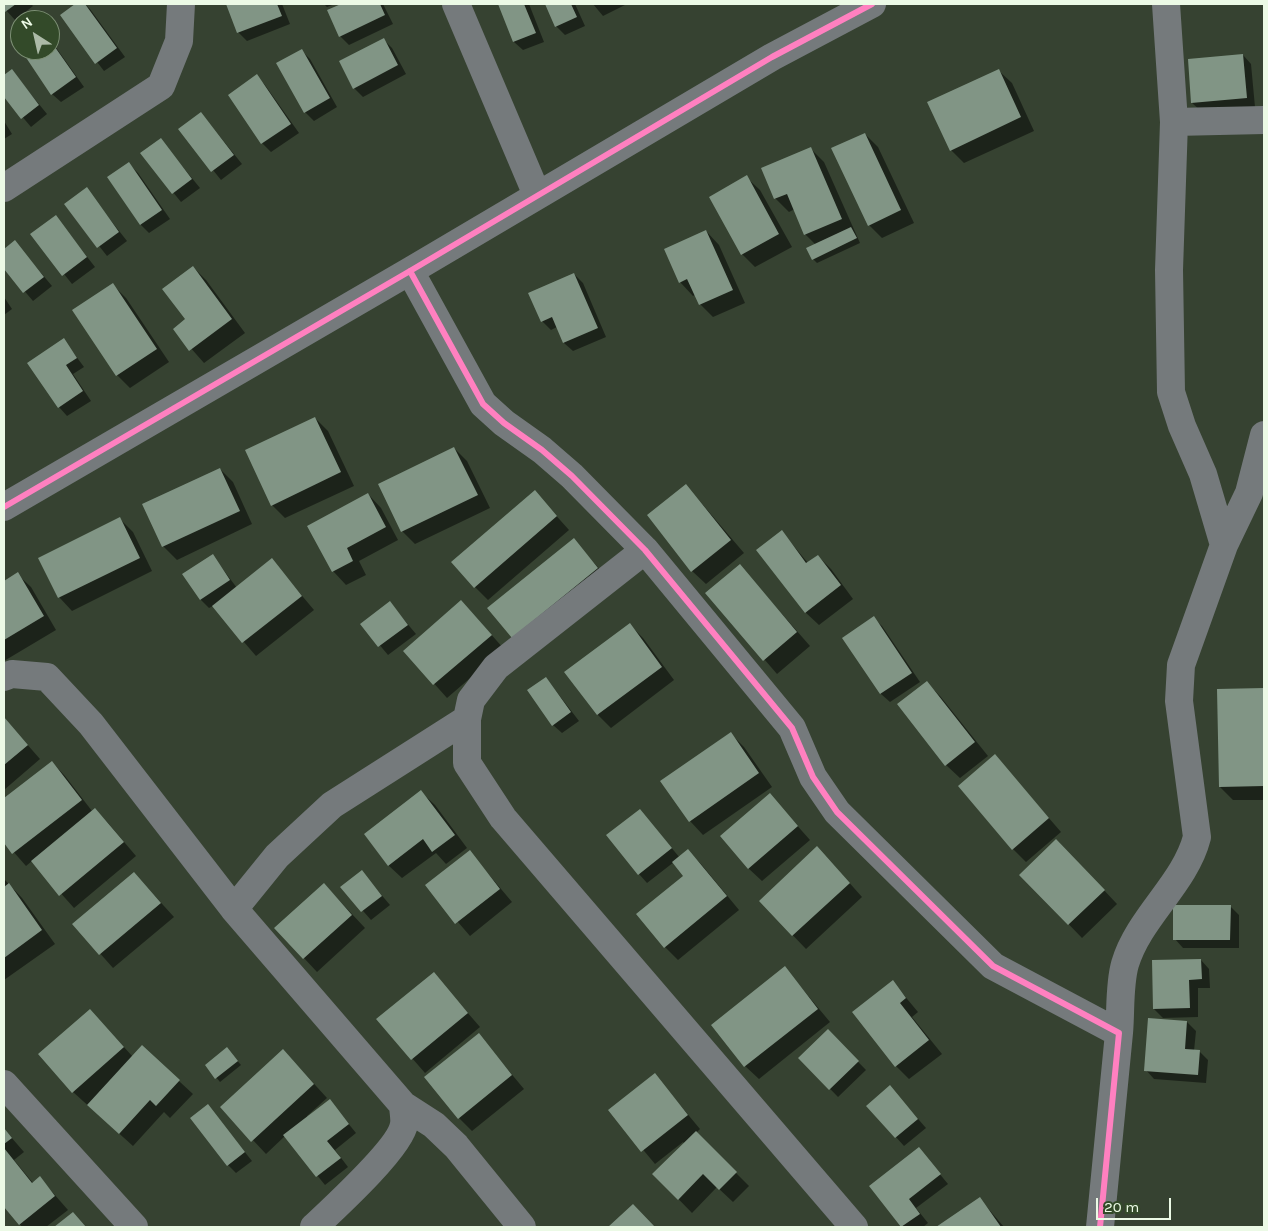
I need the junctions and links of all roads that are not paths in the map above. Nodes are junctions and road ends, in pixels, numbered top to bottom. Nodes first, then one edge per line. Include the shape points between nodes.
1 (181, 4) edge
2 (456, 4) edge
3 (872, 4) edge
4 (1166, 4) edge
5 (1264, 120) edge
6 (1174, 122) junction
7 (4, 188) edge
8 (537, 195) junction
9 (410, 271) junction
10 (1264, 435) edge
11 (4, 507) edge
12 (1224, 544) junction
13 (645, 550) junction
14 (4, 676) edge
15 (467, 719) junction
16 (234, 909) junction
17 (1119, 1033) junction
18 (4, 1084) edge
19 (403, 1105) junction
20 (134, 1227) edge
21 (314, 1227) edge
22 (522, 1227) edge
23 (854, 1227) edge
24 (1100, 1227) edge

1 - 7 street via 179,40 161,86
2 - 8 street
3 - 8 street via 772,57
4 - 6 street
5 - 6 street
6 - 12 street via 1169,270 1171,392 1203,474
8 - 9 street
9 - 11 street
9 - 13 street via 483,404 572,476
10 - 12 street via 1249,493
12 - 17 street via 1181,665 1179,701 1198,838 1193,856 1136,940 1125,964
13 - 15 street via 496,667 471,700
13 - 17 street via 792,728 813,777 837,812 992,966
14 - 16 street via 47,677 91,724
15 - 16 street via 332,805 277,856
15 - 23 street via 467,764 503,818
16 - 19 street
17 - 24 street
18 - 20 street
19 - 21 street via 404,1125 389,1150
19 - 22 street via 434,1125 456,1146

